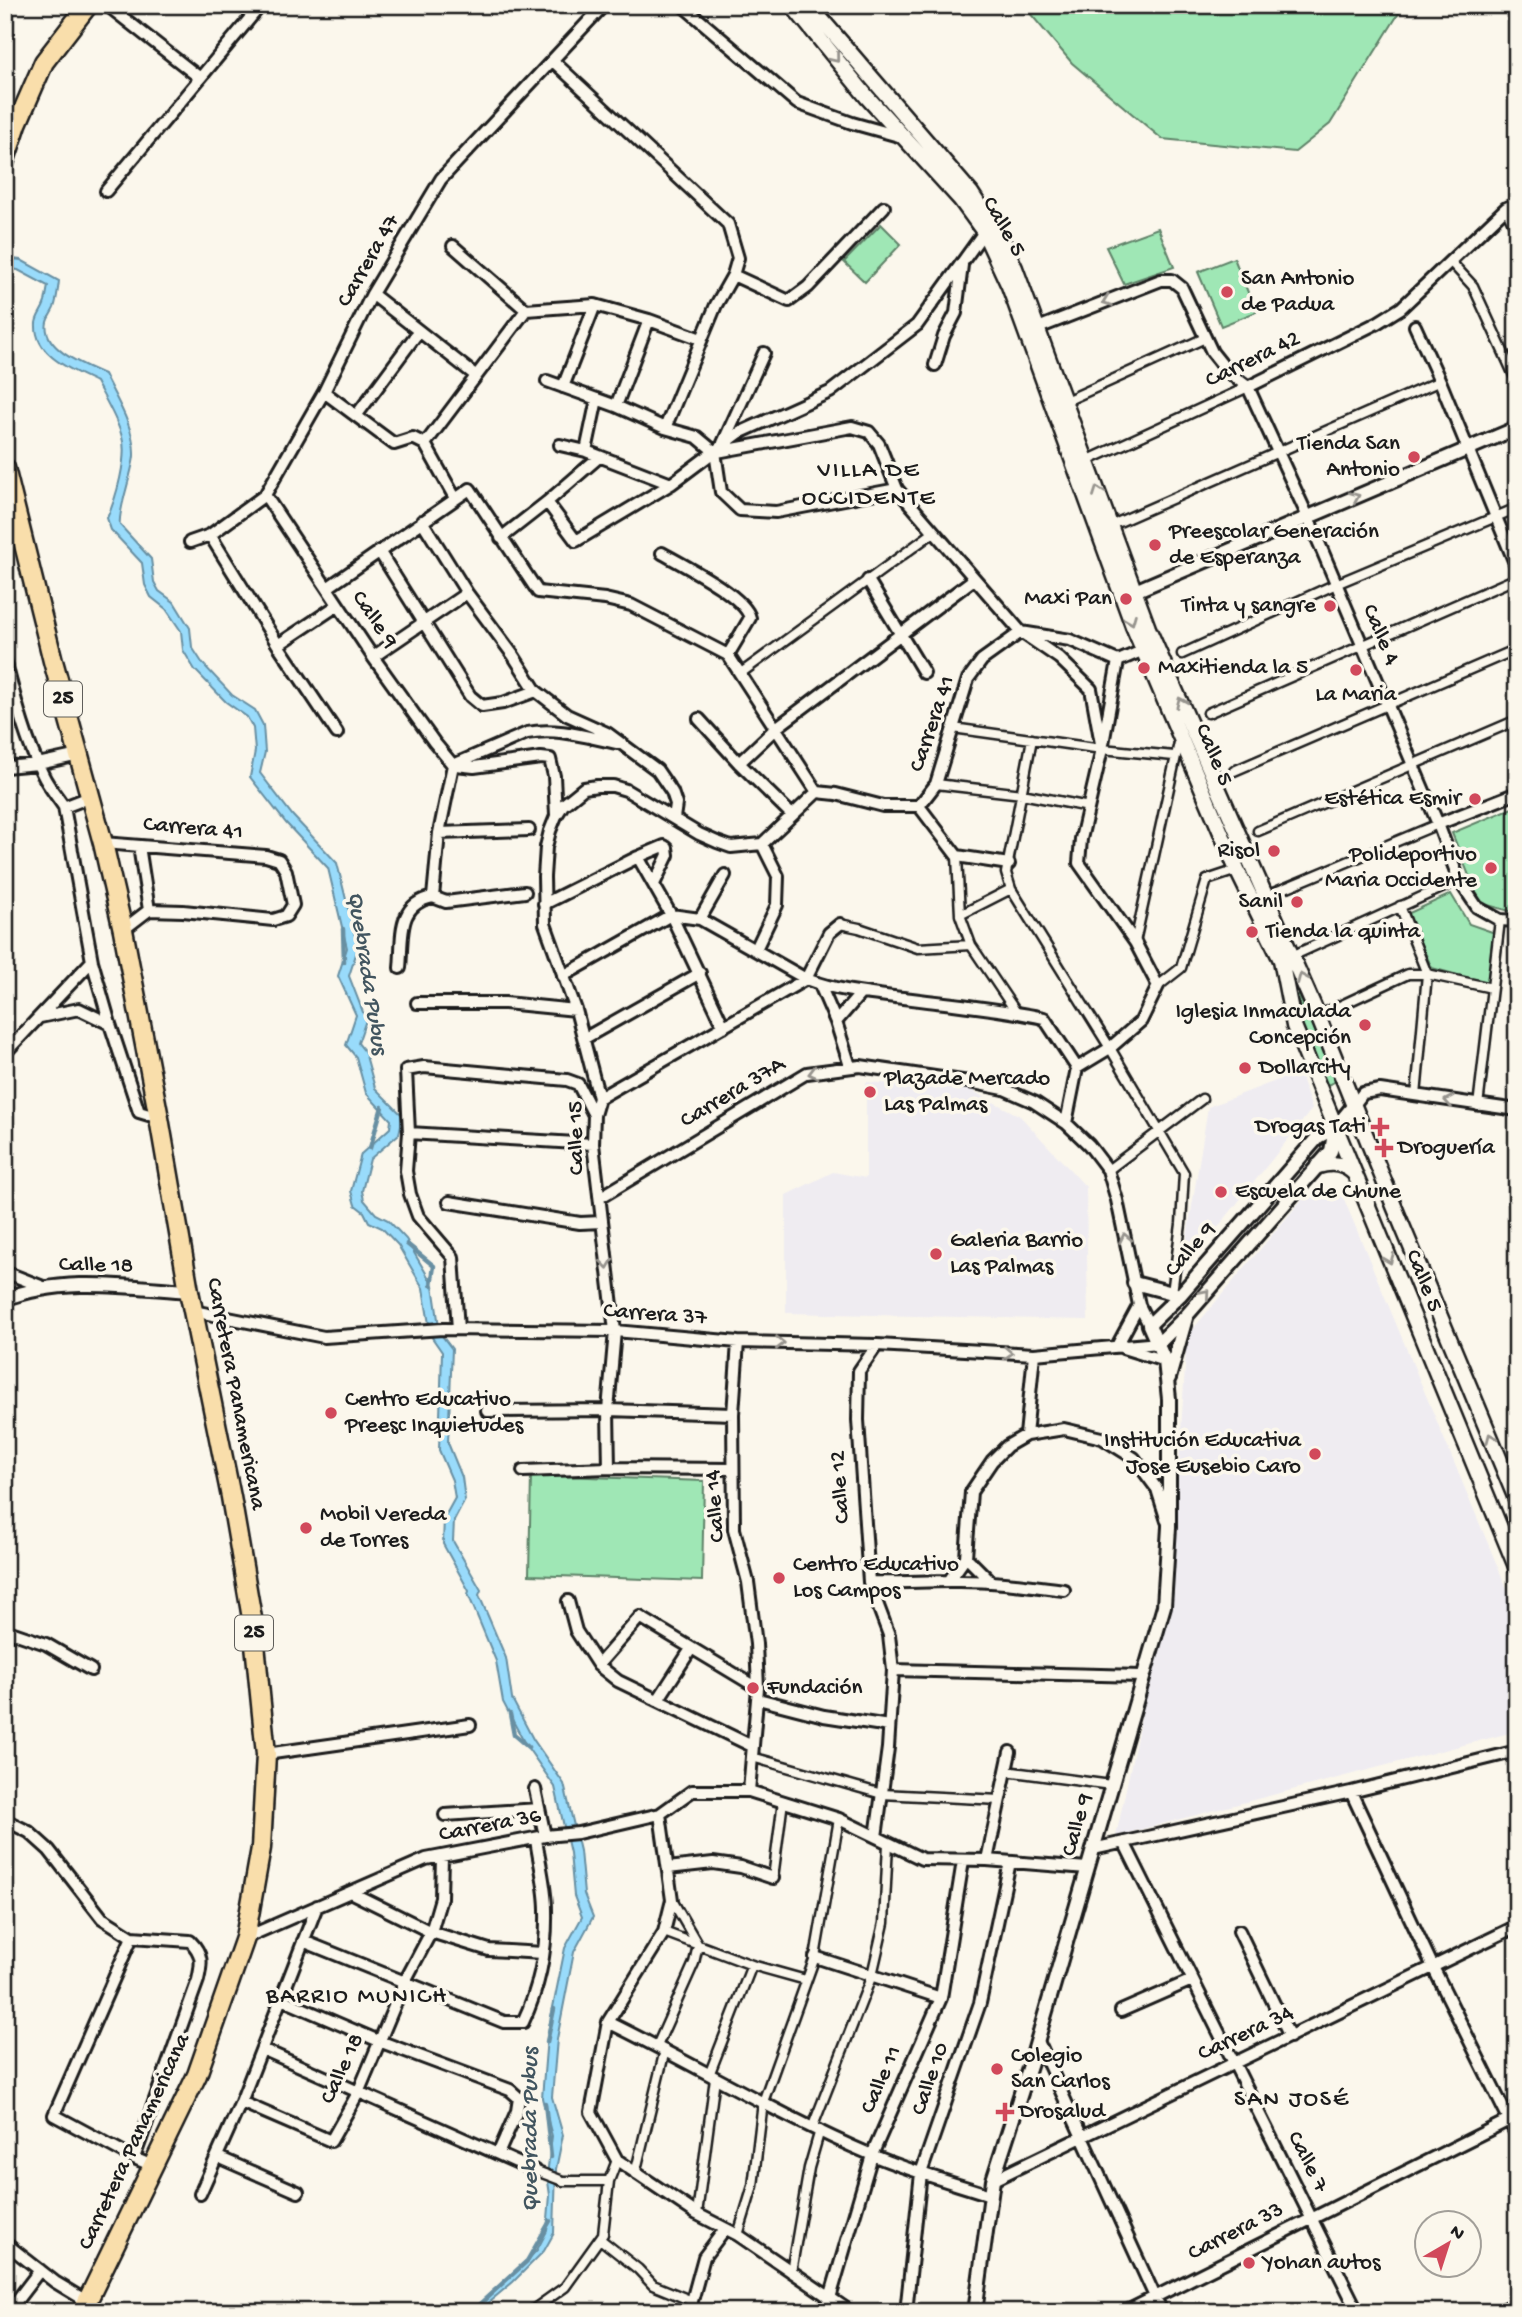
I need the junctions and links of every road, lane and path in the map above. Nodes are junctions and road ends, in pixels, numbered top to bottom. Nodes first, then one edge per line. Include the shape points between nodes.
1 (88, 5) edge
2 (107, 5) edge
3 (261, 5) edge
4 (604, 5) edge
5 (682, 5) edge
6 (792, 5) edge
7 (809, 5) edge
8 (553, 61) junction
9 (200, 78) junction
10 (11, 124) edge
11 (905, 138) junction
12 (5, 160) edge
13 (106, 191) dead end
14 (1512, 206) edge
15 (884, 207) dead end
16 (984, 232) junction
17 (1517, 232) edge
18 (453, 246) dead end
19 (1450, 261) junction
20 (962, 262) junction
21 (733, 275) junction
22 (372, 294) junction
23 (595, 305) junction
24 (526, 310) junction
25 (649, 320) junction
26 (1415, 326) dead end
27 (1038, 328) junction
28 (419, 331) junction
29 (1205, 338) junction
30 (701, 339) junction
31 (764, 353) dead end
32 (935, 365) dead end
33 (475, 375) junction
34 (547, 381) dead end
35 (1440, 381) junction
36 (1517, 382) edge
37 (564, 387) junction
38 (1248, 387) junction
39 (324, 392) junction
40 (597, 399) junction
41 (1069, 400) dead end
42 (616, 406) junction
43 (356, 416) junction
44 (665, 428) junction
45 (1517, 428) edge
46 (425, 444) junction
47 (560, 445) dead end
48 (1469, 449) junction
49 (718, 450) junction
50 (586, 451) junction
51 (1277, 451) junction
52 (599, 457) junction
53 (1093, 458) dead end
54 (5, 468) edge
55 (671, 484) junction
56 (897, 489) junction
57 (265, 495) junction
58 (455, 498) junction
59 (547, 502) junction
60 (1517, 508) edge
61 (1308, 517) junction
62 (1495, 517) junction
63 (422, 521) junction
64 (1119, 522) dead end
65 (934, 532) junction
66 (210, 536) junction
67 (501, 538) junction
68 (190, 541) dead end
69 (379, 551) junction
70 (662, 553) dead end
71 (1517, 568) edge
72 (1517, 578) edge
73 (974, 579) junction
74 (868, 580) junction
75 (1336, 584) junction
76 (327, 588) junction
77 (1135, 592) junction
78 (467, 593) junction
79 (338, 604) junction
80 (423, 623) junction
81 (901, 632) junction
82 (1021, 632) junction
83 (278, 645) junction
84 (1361, 645) junction
85 (1517, 649) edge
86 (1144, 650) junction
87 (1182, 654) dead end
88 (728, 655) junction
89 (373, 657) junction
90 (5, 660) edge
91 (1118, 661) junction
92 (741, 673) junction
93 (924, 673) dead end
94 (536, 691) junction
95 (10, 701) edge
96 (1387, 705) junction
97 (1208, 713) dead end
98 (699, 719) dead end
99 (1517, 720) edge
100 (776, 728) junction
101 (953, 728) junction
102 (337, 733) dead end
103 (1180, 735) junction
104 (1032, 739) junction
105 (621, 744) junction
106 (1102, 749) junction
107 (79, 755) junction
108 (1174, 756) junction
109 (739, 763) junction
110 (38, 764) junction
111 (1413, 764) junction
112 (453, 765) junction
113 (5, 767) edge
114 (1234, 771) dead end
115 (936, 784) junction
116 (817, 792) junction
117 (1517, 793) edge
118 (1022, 794) junction
119 (90, 797) junction
120 (919, 806) junction
121 (64, 807) junction
122 (1089, 807) junction
123 (792, 815) junction
124 (556, 816) junction
125 (674, 818) junction
126 (1438, 824) junction
127 (529, 830) dead end
128 (1258, 831) dead end
129 (439, 833) junction
130 (103, 843) junction
131 (762, 844) junction
132 (139, 846) junction
133 (957, 856) junction
134 (638, 857) junction
135 (1009, 864) junction
136 (1237, 870) junction
137 (725, 875) dead end
138 (1459, 880) junction
139 (654, 884) junction
140 (1010, 889) junction
141 (525, 892) dead end
142 (1266, 896) junction
143 (433, 897) junction
144 (544, 904) junction
145 (1400, 906) junction
146 (149, 910) junction
147 (671, 915) junction
148 (960, 915) junction
149 (700, 919) junction
150 (1500, 920) junction
151 (1517, 921) edge
152 (840, 924) joint
153 (123, 930) junction
154 (1135, 942) junction
155 (971, 945) junction
156 (756, 949) junction
157 (1292, 956) junction
158 (92, 961) junction
159 (400, 968) dead end
160 (700, 973) junction
161 (1427, 974) junction
162 (563, 976) junction
163 (806, 979) junction
164 (820, 985) junction
165 (1158, 986) junction
166 (1492, 988) junction
167 (861, 993) junction
168 (417, 1003) dead end
169 (576, 1010) junction
170 (1016, 1012) junction
171 (1318, 1016) junction
172 (40, 1017) junction
173 (836, 1022) junction
174 (110, 1024) junction
175 (724, 1027) junction
176 (584, 1038) junction
177 (1110, 1048) junction
178 (5, 1053) edge
179 (850, 1066) junction
180 (1077, 1068) junction
181 (1416, 1096) junction
182 (599, 1098) junction
183 (1202, 1099) dead end
184 (1354, 1105) junction
185 (1478, 1106) junction
186 (1517, 1110) edge
187 (594, 1115) junction
188 (159, 1118) junction
189 (1066, 1123) junction
190 (1335, 1128) junction
191 (1159, 1131) junction
192 (409, 1133) junction
193 (593, 1144) junction
194 (1318, 1166) junction
195 (1108, 1170) junction
196 (1357, 1177) junction
197 (601, 1197) junction
198 (449, 1202) dead end
199 (1394, 1206) junction
200 (1370, 1214) junction
201 (601, 1222) junction
202 (5, 1272) edge
203 (1134, 1283) junction
204 (43, 1287) junction
205 (189, 1291) junction
206 (1176, 1294) junction
207 (5, 1299) edge
208 (1139, 1305) junction
209 (193, 1311) junction
210 (1187, 1315) junction
211 (1149, 1325) junction
212 (458, 1329) junction
213 (615, 1331) junction
214 (737, 1342) junction
215 (1159, 1343) junction
216 (877, 1345) junction
217 (1117, 1346) junction
218 (1034, 1354) junction
219 (1164, 1362) junction
220 (1168, 1382) junction
221 (608, 1410) junction
222 (487, 1411) dead end
223 (733, 1414) junction
224 (1026, 1435) junction
225 (610, 1468) junction
226 (733, 1469) junction
227 (523, 1471) dead end
228 (1516, 1495) edge
229 (1169, 1527) junction
230 (966, 1557) junction
231 (1517, 1569) edge
232 (950, 1581) junction
233 (869, 1582) junction
234 (991, 1582) junction
235 (1064, 1590) dead end
236 (568, 1601) dead end
237 (5, 1630) edge
238 (691, 1649) junction
239 (598, 1665) junction
240 (92, 1670) dead end
241 (893, 1670) junction
242 (1142, 1676) junction
243 (758, 1693) junction
244 (658, 1700) junction
245 (470, 1725) dead end
246 (889, 1726) junction
247 (1517, 1751) edge
248 (752, 1752) junction
249 (1010, 1752) dead end
250 (266, 1754) junction
251 (1006, 1771) junction
252 (1111, 1785) junction
253 (535, 1789) dead end
254 (749, 1791) junction
255 (1351, 1792) junction
256 (882, 1794) junction
257 (1000, 1800) junction
258 (783, 1801) junction
259 (539, 1809) junction
260 (660, 1814) junction
261 (445, 1815) dead end
262 (839, 1819) junction
263 (5, 1820) edge
264 (540, 1837) junction
265 (876, 1837) junction
266 (888, 1844) junction
267 (1125, 1844) junction
268 (1093, 1849) junction
269 (442, 1857) junction
270 (987, 1860) junction
271 (963, 1861) junction
272 (1010, 1862) junction
273 (668, 1868) junction
274 (1087, 1868) junction
275 (773, 1878) joint
276 (352, 1893) junction
277 (672, 1900) junction
278 (317, 1906) junction
279 (1517, 1926) edge
280 (1239, 1931) dead end
281 (430, 1932) junction
282 (664, 1932) junction
283 (132, 1937) junction
284 (245, 1938) junction
285 (303, 1941) junction
286 (698, 1945) junction
287 (543, 1953) junction
288 (815, 1957) junction
289 (752, 1965) junction
290 (1433, 1967) junction
291 (872, 1975) junction
292 (806, 1980) junction
293 (1192, 1980) junction
294 (404, 1983) junction
295 (941, 1998) junction
296 (281, 1999) junction
297 (1121, 2011) dead end
298 (608, 2022) junction
299 (1290, 2037) junction
300 (379, 2041) junction
301 (1038, 2042) junction
302 (661, 2048) junction
303 (262, 2049) junction
304 (1234, 2063) junction
305 (712, 2077) junction
306 (358, 2093) junction
307 (241, 2102) junction
308 (763, 2102) junction
309 (1513, 2117) edge
310 (816, 2128) junction
311 (1517, 2136) edge
312 (1082, 2137) junction
313 (498, 2154) junction
314 (872, 2155) junction
315 (218, 2157) junction
316 (134, 2158) junction
317 (617, 2160) junction
318 (153, 2166) junction
319 (534, 2170) joint
320 (921, 2173) junction
321 (635, 2174) junction
322 (993, 2180) junction
323 (608, 2181) junction
324 (298, 2192) dead end
325 (200, 2194) dead end
326 (990, 2194) junction
327 (698, 2214) junction
328 (1311, 2218) junction
329 (725, 2229) junction
330 (738, 2235) junction
331 (600, 2239) junction
332 (5, 2243) edge
333 (40, 2270) junction
334 (791, 2272) junction
335 (1154, 2297) junction
336 (830, 2298) junction
337 (1517, 2303) edge
338 (692, 2306) edge
339 (85, 2307) edge
340 (8, 2312) edge
341 (530, 2312) edge
342 (823, 2312) edge
343 (850, 2312) edge
344 (906, 2312) edge
345 (975, 2312) edge
346 (1125, 2312) edge
347 (1162, 2312) edge
348 (1358, 2312) edge
349 (1499, 2312) edge

1 - 10 highway via 44,62
2 - 9 street
3 - 9 street
4 - 8 street, Carrera 47
5 - 11 street via 797,103
6 -> 11 main road, Calle 5
7 - 27 main road, Calle 5 via 971,193 1003,242
8 - 21 street via 728,224 738,258
8 - 22 street, Carrera 47 via 441,179
9 - 13 street
10 - 12 highway
11 - 16 main road, Calle 5
14 - 17 street
14 - 19 street, Carrera 42
15 - 21 street via 789,301
16 - 20 street
16 -> 86 main road, Calle 5 via 1015,299
18 - 24 street
19 - 36 street via 1473,286
19 - 38 street, Carrera 42 via 1401,308 1377,323
20 - 32 street via 956,313
20 - 49 street via 917,325 830,392 739,433
21 - 30 street
22 - 28 street
22 - 39 street, Carrera 47
23 - 24 street
23 - 25 street
23 - 37 street
24 - 33 street
25 - 30 street
25 - 42 street
26 - 35 street
29 -> 27 street, Calle 4 via 1182,288 1172,280 1161,280
77 -> 27 main road, Calle 5
28 - 33 street
28 - 43 street
29 - 38 street, Calle 4 via 1228,372
29 - 41 street
30 - 44 street
31 - 49 street
33 - 46 street
34 - 37 street
35 - 48 street
35 - 51 street
37 - 40 street
38 - 51 street, Calle 4
38 - 53 street, Carrera 42
39 - 43 street
39 - 57 street, Carrera 47
40 - 42 street
40 - 50 street
42 - 44 street
43 - 46 street via 394,443 413,438
44 - 49 street via 697,437
45 - 48 street
46 - 58 street
47 - 50 street
61 -> 48 street
48 - 62 street
49 - 55 street
49 - 56 street via 852,426 869,432 879,444
49 - 56 street via 721,492 740,510 776,512
50 - 52 street
51 - 61 street, Calle 4
51 - 64 street
52 - 55 street
52 - 59 street
54 - 107 highway, Carretera Panamericana / 25
55 - 59 street via 576,541
56 - 65 street
57 - 66 street, Carrera 47
57 - 76 street, Calle 9
58 - 63 street
58 - 67 street via 470,489
59 - 67 street
60 - 62 street
61 - 75 street, Calle 4
61 - 77 street
62 - 71 street
62 - 75 street
63 - 69 street
63 - 78 street
65 - 73 street
65 - 74 street
66 - 68 street, Carrera 47
66 - 83 street
67 - 88 street via 538,592 631,605
69 - 76 street
69 - 80 street
70 - 88 street via 748,610 750,618
72 - 84 street
73 - 81 street
73 - 82 street
74 - 81 street
74 - 92 street
75 - 84 street, Calle 4
75 - 87 street
76 - 79 street, Calle 9
142 -> 77 main road, Calle 5
78 - 80 street
78 - 94 street
79 - 83 street
79 - 89 street, Calle 9
80 - 89 street
80 - 94 street via 470,696 482,706
81 - 93 street
81 - 100 street
82 - 91 street via 1070,640
82 - 101 street, Carrera 41 via 982,660 968,680
82 - 106 street via 1059,658 1091,689
83 - 102 street
84 - 96 street, Calle 4
84 - 97 street
85 - 96 street
86 - 91 street
86 - 103 main road, Calle 5
88 - 92 street
89 - 112 street, Calle 9
90 - 95 street
91 - 106 street
92 - 100 street
94 - 105 street via 567,715
95 - 110 street
96 - 111 street, Calle 4
96 - 114 street
98 - 109 street
99 - 111 street
100 - 109 street
100 - 116 street
101 - 104 street
101 - 115 street, Carrera 41
103 - 108 street
103 - 136 main road, Calle 5
104 - 106 street
104 - 118 street
105 - 112 street via 537,731
105 - 125 street via 657,769 672,792
106 - 108 street
106 - 122 street
107 - 110 street
107 - 119 highway, Carretera Panamericana / 25
108 - 154 street
109 - 123 street
110 - 113 street
110 - 121 street
111 - 126 street, Calle 4
111 - 128 street
112 - 124 street, Calle 15 via 474,767 547,758 552,762
112 - 129 street
115 - 118 street
115 - 120 street, Carrera 41
116 - 120 street via 883,806
116 - 123 street
117 - 126 street
118 - 122 street
118 - 135 street
119 - 121 street
119 - 130 highway, Carretera Panamericana / 25
120 - 133 street
121 - 158 street
122 - 154 street via 1079,863
123 - 131 street
124 - 125 street, Calle 15 via 584,788 613,786
124 - 144 street, Calle 15 via 546,847
125 - 131 street via 731,847
126 - 138 street, Calle 4
126 - 142 street
127 - 129 street
129 - 143 street
130 - 132 street, Carrera 41
130 - 153 highway, Carretera Panamericana / 25
131 - 156 street via 778,876 777,905
132 - 146 street
132 - 146 street, Carrera 41 via 278,860 286,871 293,905 286,916 273,920
133 - 135 street
133 - 148 street
134 - 139 street
134 - 139 street via 661,846 667,848
134 - 144 street
135 - 140 street
136 - 165 street via 1207,880 1181,968
136 - 190 main road, Calle 5 via 1281,960 1294,1026
137 - 149 street
138 - 145 street
138 - 150 street, Calle 4 via 1477,907
139 - 147 street
140 - 148 street
140 - 177 street
141 - 143 street via 446,902
142 - 157 main road, Calle 5
143 - 159 street via 416,903 405,914
144 - 162 street, Calle 15 via 547,932
145 - 157 street
145 - 161 street
146 - 153 street
147 - 149 street
147 - 160 street
147 - 162 street
148 - 155 street
149 - 156 street
150 - 151 street
150 - 166 street
152 - 155 street via 918,948
152 - 163 street via 829,933
153 - 188 highway, Carretera Panamericana / 25
154 - 165 street
155 - 170 street
156 - 163 street
171 -> 157 main road, Calle 5
158 - 172 street
158 - 174 street
160 - 175 street
160 - 176 street
161 - 166 street
161 - 171 street via 1408,974
161 - 181 street
162 - 169 street, Calle 15
163 - 164 street
163 - 175 street
164 - 167 street
164 - 173 street
165 - 177 street via 1141,1021
166 - 185 street
167 - 170 street
167 - 173 street
168 - 169 street via 505,1003
169 - 176 street, Calle 15
170 - 180 street via 1044,1018
171 - 184 main road, Calle 5
172 - 174 street via 79,1009
172 - 178 street
173 - 179 street
174 - 188 street via 139,1112
175 - 182 street
176 - 182 street, Calle 15
177 - 180 street
177 - 191 street
179 - 189 street, Carrera 37A via 1004,1089
179 -> 197 street, Carrera 37A via 807,1073
180 - 189 street
181 - 184 street via 1370,1091
185 -> 181 street
182 - 187 street, Calle 15
183 - 191 street
184 - 190 street, Calle 9
184 - 199 main road, Calle 5
185 - 186 street
187 - 192 street via 578,1084 567,1080 424,1068 406,1070
187 - 193 street, Calle 15
188 - 205 highway, Carretera Panamericana / 25
189 - 195 street, Carrera 37A
190 - 194 street, Calle 9 via 1331,1151
190 - 196 main road, Calle 5
190 - 206 street, Calle 9 via 1318,1137
191 - 195 street
191 - 206 street via 1184,1173
192 - 193 street
192 - 212 street via 406,1171 410,1194 418,1216 453,1257
193 - 197 street, Calle 15
194 - 196 main road via 1339,1164
210 -> 194 street, Calle 9
203 -> 195 street, Carrera 37A
196 - 200 main road, Calle 5
197 - 201 street, Calle 15
198 - 201 street via 580,1223
199 - 200 main road via 1378,1199
228 -> 199 main road, Calle 5
200 -> 231 main road, Calle 5
201 -> 213 street, Calle 15
202 - 204 street
203 - 206 street
203 - 208 street, Carrera 37A
204 - 205 street, Calle 18 via 109,1285
204 - 207 street, Calle 18
205 - 209 highway, Carretera Panamericana / 25
206 - 211 street, Calle 9
208 - 211 street, Carrera 37A
208 - 217 street
209 - 212 street, Carrera 37 via 324,1337
209 - 250 highway, Carretera Panamericana / 25 via 253,1624
210 - 215 street, Calle 9
210 - 220 street
211 - 215 street, Calle 9
212 - 213 street, Carrera 37
213 - 214 street, Carrera 37
213 - 221 street, Calle 15
214 -> 216 street, Carrera 37
214 - 223 street, Calle 14
215 - 217 street, Carrera 37
215 - 219 street, Calle 9
216 -> 218 street, Carrera 37
216 - 233 street, Calle 12 via 859,1371
217 - 218 street, Carrera 37
217 - 219 street, Carrera 37
218 - 224 street
219 - 220 street, Calle 9
220 - 229 street, Calle 9
221 - 222 street
221 - 223 street
221 - 225 street, Calle 15
223 - 226 street, Calle 14
224 - 229 street via 1064,1429 1101,1437 1134,1458 1157,1489
224 - 230 street via 999,1453 971,1492
225 - 226 street
225 - 227 street
226 - 243 street, Calle 14 via 734,1528 748,1582
229 - 242 street, Calle 9 via 1164,1606
230 - 232 street
230 - 234 street
232 - 233 street
232 - 234 street
233 - 241 street, Calle 12 via 889,1635
234 - 235 street
236 - 239 street via 576,1631
237 - 240 street via 46,1644
238 - 239 street via 640,1617
238 - 243 street
238 - 244 street
239 - 244 street via 618,1681
241 - 242 street
241 - 246 street, Calle 12
242 - 252 street, Calle 9
243 - 246 street via 824,1716
243 - 248 street, Calle 14
244 - 248 street
245 - 250 street
246 - 256 street, Calle 12
247 - 255 street
248 - 254 street, Calle 14
248 - 256 street
249 - 251 street
250 - 284 highway, Carretera Panamericana / 25 via 261,1848
251 - 252 street
251 - 257 street
252 - 268 street, Calle 9
253 - 259 street
254 - 258 street, Carrera 36
254 - 260 street, Carrera 36 via 692,1791
255 - 267 street
255 - 290 street
256 - 257 street
256 - 265 street, Calle 12
257 - 270 street
258 - 262 street, Carrera 36
258 - 275 street
259 - 261 street
259 - 264 street
260 - 264 street, Carrera 36
260 - 273 street
262 - 265 street, Carrera 36
262 - 288 street
263 - 283 street via 50,1850 102,1917
264 - 269 street, Carrera 36
264 - 287 street via 546,1909
265 - 266 street, Carrera 36
266 - 271 street, Carrera 36 via 922,1859
266 - 291 street via 884,1923
267 - 268 street
267 - 293 street, Calle 7
268 - 274 street, Calle 9
269 - 276 street, Carrera 36 via 426,1859
269 - 281 street, Calle 18 via 441,1898
270 - 271 street, Carrera 36
270 - 272 street, Carrera 36
271 - 295 street, Calle 11
272 - 274 street, Carrera 36
272 - 320 street, Calle 10 via 980,2003
273 - 275 street via 713,1863
273 - 277 street
274 - 301 street, Calle 9
276 - 278 street, Carrera 36
276 - 281 street
277 - 282 street
277 - 286 street
278 - 284 street, Carrera 36
278 - 285 street
279 - 290 street, Carrera 34
280 - 299 street
281 - 287 street via 489,1950
281 - 294 street, Calle 18
282 - 286 street
282 - 298 street
283 - 316 street via 54,2115
283 - 316 street via 190,1941 202,1959
284 - 318 highway, Carretera Panamericana / 25 via 197,2075
285 - 294 street
285 - 296 street
286 - 289 street
286 - 302 street
287 - 294 street via 534,2000 523,2022 503,2022
288 - 291 street
288 - 292 street
289 - 292 street
289 - 305 street
290 - 299 street, Carrera 34
290 - 309 street
291 - 295 street
291 - 310 street
292 - 308 street
293 - 297 street
293 - 304 street, Calle 7
294 - 300 street, Calle 18
295 - 314 street, Calle 11
296 - 300 street
296 - 303 street
298 - 302 street
298 - 317 street via 591,2112
299 - 304 street, Carrera 34
300 - 306 street, Calle 18
300 - 313 street via 510,2090 519,2098
301 - 312 street
301 - 322 street, Calle 9
302 - 305 street
302 - 321 street
303 - 306 street
303 - 307 street
304 - 312 street, Carrera 34
304 - 328 street, Calle 7
305 - 308 street
305 - 327 street
306 - 307 street, Calle 18 via 331,2141
306 - 313 street
307 - 315 street
308 - 310 street
308 - 330 street via 753,2186
309 - 311 street
309 - 328 street, Carrera 33
310 - 314 street
310 - 334 street
312 - 322 street, Carrera 34
312 - 335 street
313 - 319 street
314 - 320 street
314 - 336 street, Calle 11
315 - 324 street
315 - 325 street
316 - 318 street
317 - 321 street
317 - 323 street
318 - 339 highway, Carretera Panamericana / 25
319 - 323 street via 563,2181
320 - 326 street
320 - 344 street, Calle 10
321 - 327 street
322 - 326 street, Calle 9
323 - 331 street
326 - 345 street, Calle 9
327 - 329 street
328 - 335 street, Carrera 33
328 - 348 street, Calle 7
329 - 330 street
329 - 338 street via 704,2257
330 - 334 street
331 - 338 street via 653,2285
331 - 341 street via 565,2287
332 - 333 street
333 - 339 street
333 - 340 street
334 - 336 street
335 - 346 street, Carrera 33
335 - 347 street
336 - 342 street, Calle 11
336 - 343 street
337 - 349 street

